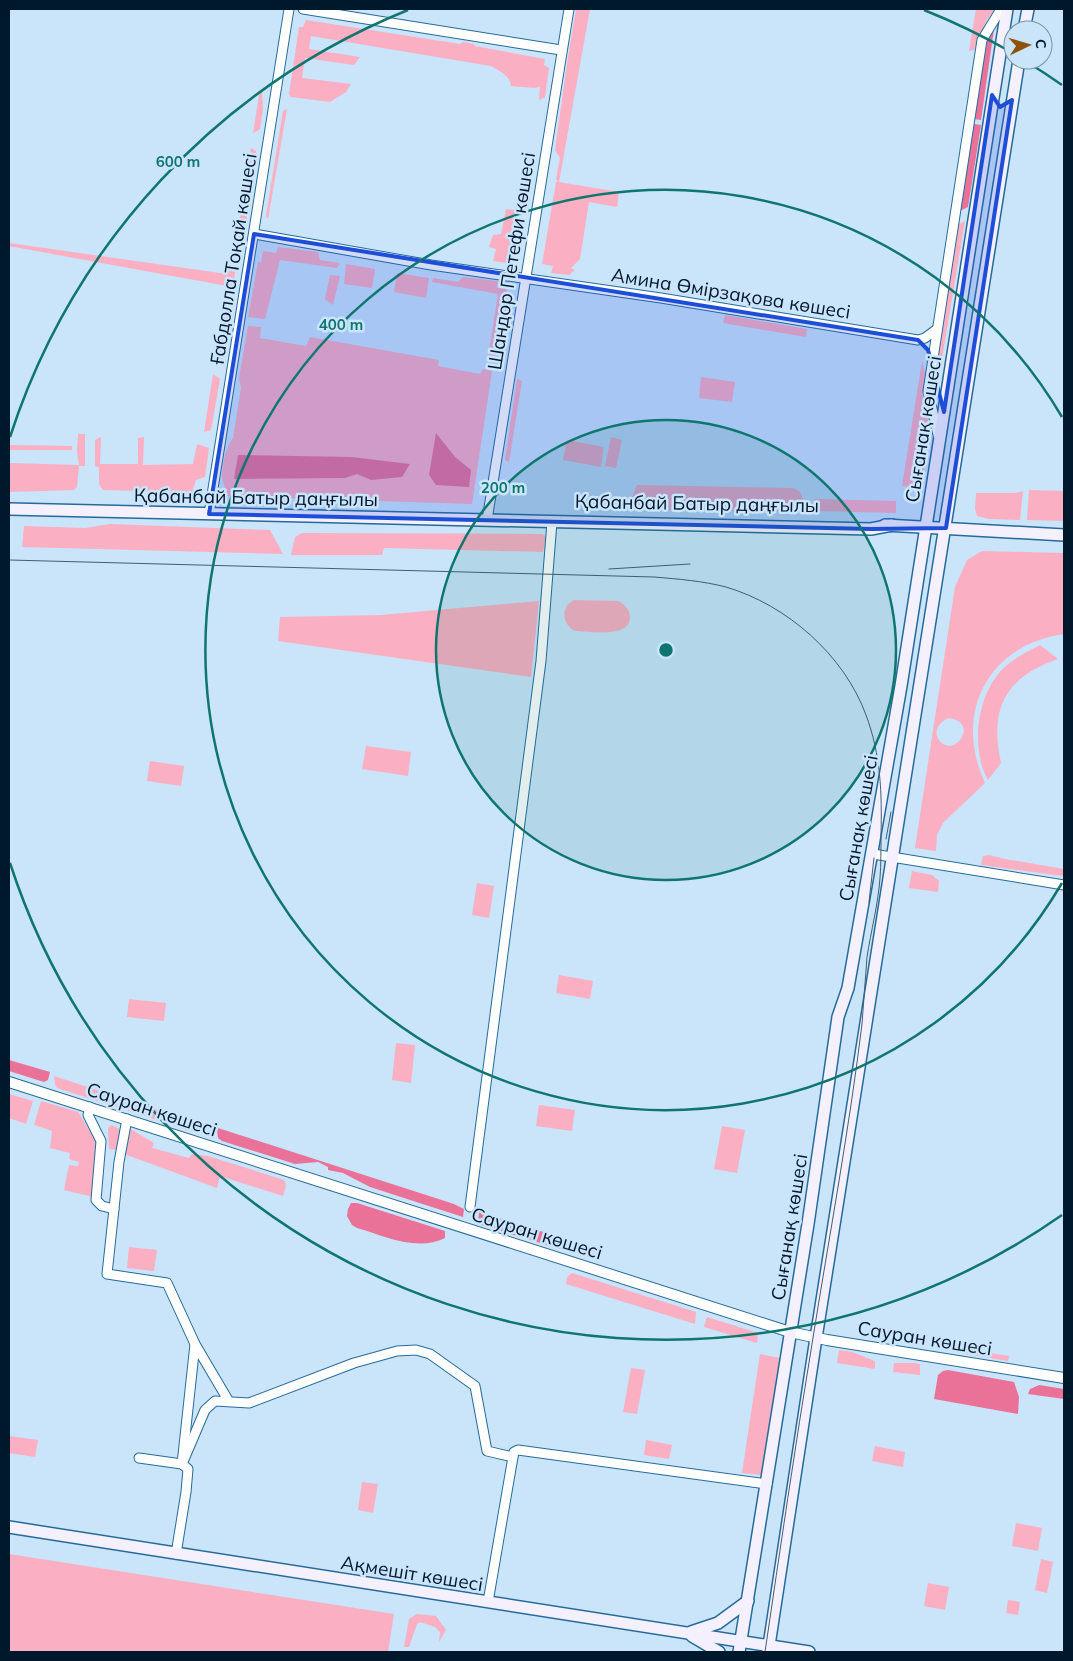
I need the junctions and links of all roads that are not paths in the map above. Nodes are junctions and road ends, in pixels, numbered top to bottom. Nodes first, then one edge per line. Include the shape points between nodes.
1 (289, 9) edge
2 (303, 9) edge
3 (569, 9) edge
4 (1001, 9) edge
5 (1007, 9) edge
6 (562, 50) junction
7 (1018, 70) edge
8 (992, 95) junction
9 (1012, 100) junction
10 (984, 151) junction
11 (1004, 155) junction
12 (254, 234) junction
13 (525, 278) junction
14 (937, 329) junction
15 (916, 339) junction
16 (932, 365) junction
17 (940, 439) junction
18 (9, 509) edge
19 (209, 514) junction
20 (487, 520) junction
21 (502, 520) junction
22 (552, 522) junction
23 (892, 526) junction
24 (926, 527) junction
25 (946, 528) junction
26 (1064, 535) edge
27 (873, 854) junction
28 (893, 858) junction
29 (1064, 885) edge
30 (9, 1082) edge
31 (90, 1107) junction
32 (128, 1120) junction
33 (470, 1207) dead end
34 (114, 1209) junction
35 (790, 1332) junction
36 (816, 1338) junction
37 (195, 1344) junction
38 (1064, 1378) edge
39 (228, 1400) junction
40 (513, 1457) junction
41 (139, 1458) dead end
42 (182, 1464) junction
43 (767, 1484) junction
44 (9, 1528) edge
45 (176, 1554) junction
46 (748, 1601) junction
47 (488, 1602) junction
48 (686, 1633) junction
49 (740, 1647) edge
50 (768, 1649) edge
51 (719, 1652) edge
52 (809, 1652) edge

1 - 12 street, Ғабдолла Тоқай көшесі
2 - 6 street
3 - 6 street, Шандор Петефи көшесі
4 - 14 street via 982,40
5 - 8 main road, Сығанақ көшесі
6 - 13 street, Шандор Петефи көшесі
7 - 9 main road, Сығанақ көшесі
8 - 9 main road via 997,103
8 - 10 main road, Сығанақ көшесі
9 - 11 main road, Сығанақ көшесі
10 - 11 main road via 998,146
10 - 17 main road, Сығанақ көшесі
11 - 25 main road, Сығанақ көшесі
12 - 13 street, Амина Өмірзақова көшесі
12 - 19 street, Ғабдолла Тоқай көшесі
13 - 15 street, Амина Өмірзақова көшесі
13 - 20 street, Шандор Петефи көшесі
14 - 15 street via 925,338
14 - 16 street
15 - 16 street via 924,343
16 - 17 street via 928,391
17 - 24 main road, Сығанақ көшесі
18 - 19 main road, Қабанбай Батыр даңғылы
19 - 20 main road, Қабанбай Батыр даңғылы
20 - 21 main road, Қабанбай Батыр даңғылы
21 - 22 main road, Қабанбай Батыр даңғылы
21 - 23 main road, Қабанбай Батыр даңғылы via 509,517 624,518
22 - 23 main road, Қабанбай Батыр даңғылы via 871,529
22 - 33 street via 541,661
23 - 24 main road, Қабанбай Батыр даңғылы
24 - 25 main road, Қабанбай Батыр даңғылы
24 - 27 main road, Сығанақ көшесі
25 - 26 main road, Қабанбай Батыр даңғылы
25 - 28 main road, Сығанақ көшесі
27 - 28 street
27 - 35 main road, Сығанақ көшесі via 848,988 838,1018
28 - 29 street
28 - 36 main road, Сығанақ көшесі
30 - 31 street, Сауран көшесі
31 - 32 street, Сауран көшесі
31 - 34 street via 88,1116 101,1141 96,1200 102,1206
32 - 34 street
32 - 35 street, Сауран көшесі
34 - 37 street via 107,1274 167,1283
35 - 36 street, Сауран көшесі
35 - 43 main road, Сығанақ көшесі
36 - 38 street, Сауран көшесі
36 - 50 main road, Сығанақ көшесі
37 - 39 street
37 - 42 street
39 - 40 street via 249,1403 354,1363 397,1351 416,1350 430,1354 475,1386 487,1450
39 - 42 street via 215,1401 205,1410
40 - 43 street via 514,1452 521,1449
40 - 47 street
41 - 42 street
42 - 45 street via 188,1469
43 - 46 main road, Сығанақ көшесі
44 - 45 main road, Ақмешіт көшесі
45 - 47 main road, Ақмешіт көшесі
46 - 48 main road via 718,1623
46 - 49 main road, Сығанақ көшесі
47 - 48 main road, Ақмешіт көшесі
48 - 49 main road, Ақмешіт көшесі
48 - 51 main road
49 - 50 main road, Ақмешіт көшесі
50 - 52 main road, Ақмешіт көшесі

